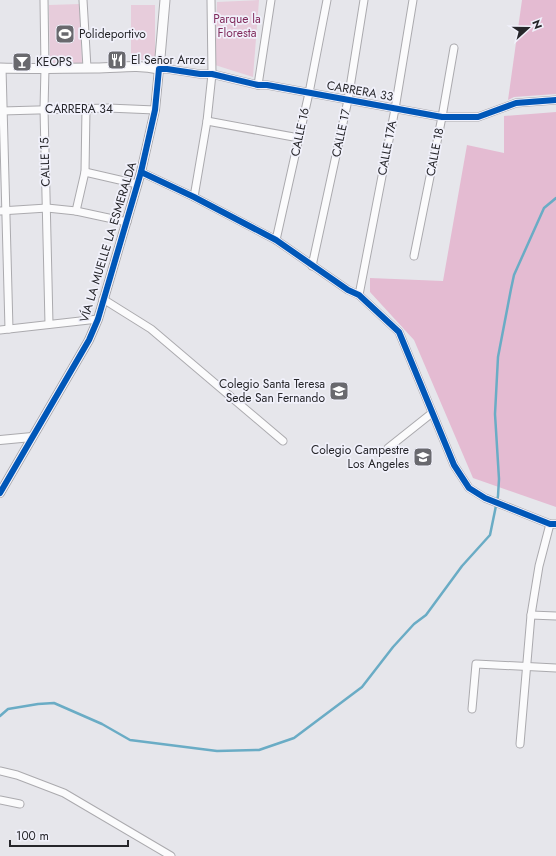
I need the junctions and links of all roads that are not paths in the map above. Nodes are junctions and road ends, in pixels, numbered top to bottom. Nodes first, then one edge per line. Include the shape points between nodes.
1 (44, 0) edge
2 (83, 0) edge
3 (165, 0) edge
4 (211, 0) edge
5 (272, 0) edge
6 (327, 0) edge
7 (364, 0) edge
8 (413, 0) edge
9 (454, 48) dead end
10 (1, 68) edge
11 (45, 68) junction
12 (87, 68) junction
13 (159, 69) junction
14 (212, 74) junction
15 (258, 84) junction
16 (309, 93) junction
17 (348, 100) junction
18 (556, 100) edge
19 (395, 108) junction
20 (44, 109) junction
21 (86, 109) junction
22 (155, 110) junction
23 (2, 115) edge
24 (442, 117) junction
25 (207, 121) junction
26 (299, 138) junction
27 (85, 172) junction
28 (141, 172) junction
29 (137, 184) junction
30 (194, 197) junction
31 (47, 208) junction
32 (2, 211) edge
33 (76, 212) junction
34 (127, 222) junction
35 (276, 240) junction
36 (414, 256) dead end
37 (312, 266) junction
38 (358, 295) junction
39 (103, 299) junction
40 (98, 319) junction
41 (49, 324) junction
42 (9, 329) junction
43 (0, 330) edge
44 (432, 413) junction
45 (32, 437) junction
46 (0, 440) edge
47 (283, 441) dead end
48 (388, 448) dead end
49 (0, 493) edge
50 (553, 524) edge
51 (531, 615) junction
52 (556, 616) edge
53 (527, 667) junction
54 (556, 668) edge
55 (472, 709) dead end
56 (520, 744) dead end
57 (0, 771) edge
58 (0, 800) edge
59 (20, 804) dead end
60 (171, 856) edge

1 - 11 street, CALLE 15
2 - 12 street
3 - 13 main road
4 - 14 street
5 - 15 street
6 - 16 street, CALLE 16
7 - 17 street, CALLE 17
8 - 19 street, CALLE 17A
9 - 24 street, CALLE 18
10 - 11 main road, CARRERA 33
10 - 23 street
11 - 12 main road, CARRERA 33
11 - 20 street, CALLE 15
12 - 13 main road, CARRERA 33 via 147,66
13 - 14 street, CARRERA 33
13 - 22 street, VÍA LA MUELLE LA ESMERALDA
14 - 15 street, CARRERA 33
14 - 25 street
15 - 16 street, CARRERA 33
16 - 17 street, CARRERA 33
16 - 26 street, CALLE 16
17 - 19 street, CARRERA 33
17 - 37 street, CALLE 17
18 - 24 street, CARRERA 33 via 516,103 478,117
19 - 24 street, CARRERA 33
19 - 38 street, CALLE 17A
20 - 21 street, CARRERA 34
20 - 23 street, CARRERA 34
20 - 31 street, CALLE 15
21 - 22 street, CARRERA 34
21 - 27 street
22 - 28 street, VÍA LA MUELLE LA ESMERALDA
23 - 32 street
24 - 36 street, CALLE 18
25 - 26 street
25 - 30 street
26 - 35 street, CALLE 16
27 - 29 street
27 - 33 street
28 - 29 street, VÍA LA MUELLE LA ESMERALDA
28 - 30 street
29 - 34 street, VÍA LA MUELLE LA ESMERALDA
30 - 35 street
31 - 32 street
31 - 33 street
31 - 41 street, CALLE 15
32 - 42 street
33 - 34 street
34 - 39 street, VÍA LA MUELLE LA ESMERALDA
35 - 37 street
37 - 38 street
38 - 44 street via 399,332
39 - 40 street, VÍA LA MUELLE LA ESMERALDA
39 - 47 street via 151,329
40 - 41 street
40 - 45 street, VÍA LA MUELLE LA ESMERALDA via 89,340
41 - 42 street
42 - 43 street
44 - 48 street
44 - 50 street via 454,466 469,488 485,498
45 - 46 street
45 - 49 street, VÍA LA MUELLE LA ESMERALDA
50 - 51 street via 539,566
51 - 52 street
51 - 53 street
53 - 54 street
53 - 55 street via 476,664
53 - 56 street
57 - 60 street via 64,793
58 - 59 street

